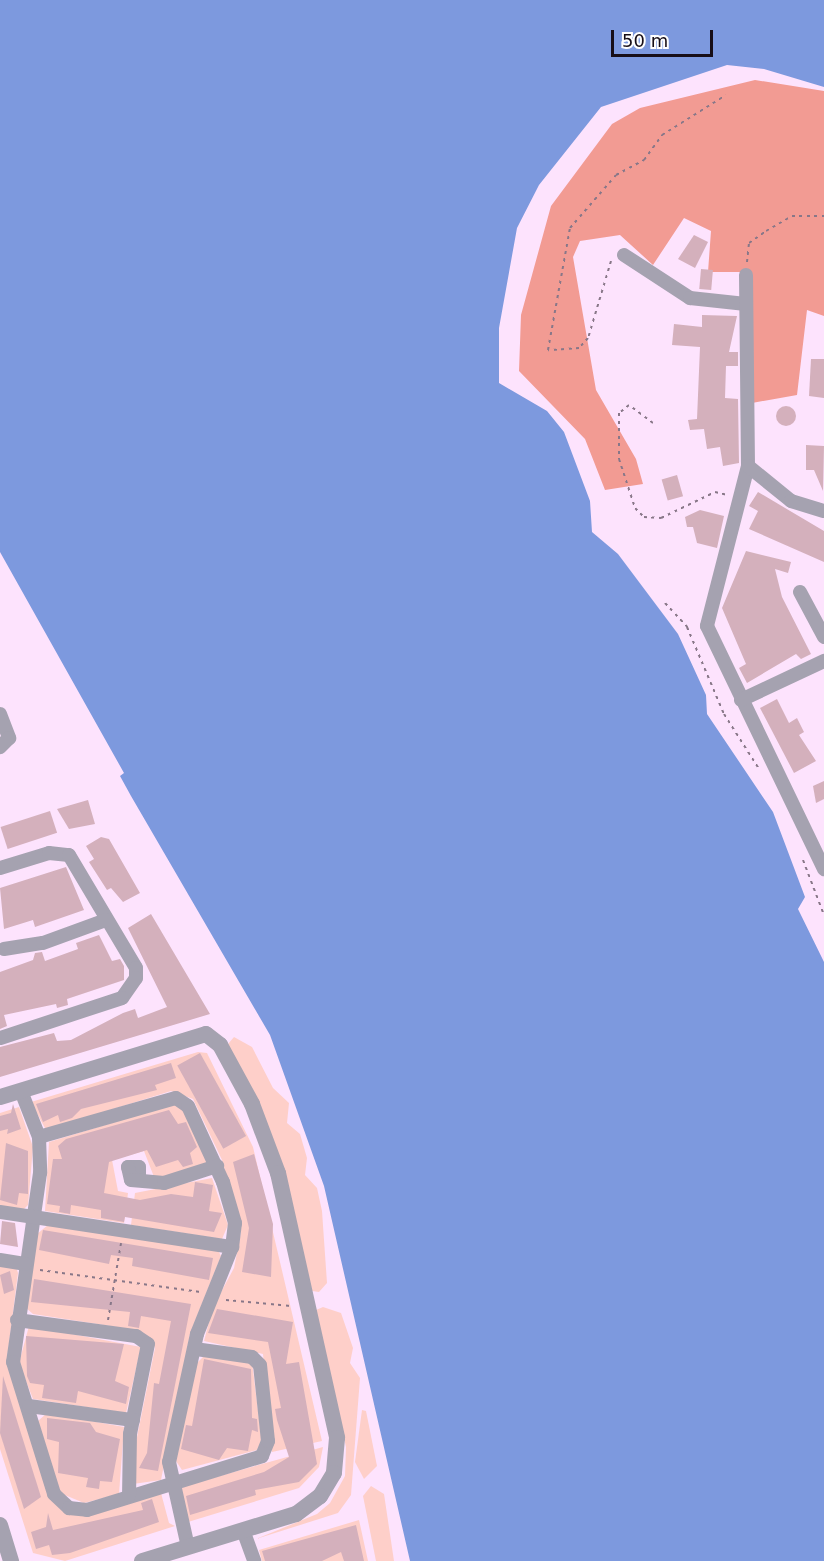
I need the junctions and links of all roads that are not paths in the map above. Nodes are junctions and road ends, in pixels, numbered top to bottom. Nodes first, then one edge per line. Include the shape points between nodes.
1 (624, 255) road end
2 (746, 275) road end
3 (746, 304) junction
4 (748, 466) junction
5 (824, 512) edge
6 (800, 592) dead end
7 (824, 637) edge
8 (824, 661) edge
9 (741, 700) junction
10 (0, 714) edge
11 (0, 747) edge
12 (0, 868) edge
13 (824, 869) edge
14 (106, 920) junction
15 (1, 950) edge
16 (0, 1038) edge
17 (21, 1091) junction
18 (0, 1097) edge
19 (39, 1137) junction
20 (217, 1166) junction
21 (140, 1178) dead end
22 (0, 1212) edge
23 (32, 1216) junction
24 (232, 1247) junction
25 (0, 1260) edge
26 (28, 1265) junction
27 (17, 1320) junction
28 (195, 1349) junction
29 (29, 1406) junction
30 (133, 1420) junction
31 (171, 1483) junction
32 (129, 1495) junction
33 (0, 1525) edge
34 (243, 1530) junction
35 (188, 1547) junction
36 (11, 1561) edge
37 (145, 1561) edge
38 (255, 1561) edge

1 - 3 street via 690,298
2 - 3 street
3 - 4 street
4 - 5 street via 791,501
4 - 9 street via 707,626
6 - 7 street
8 - 9 street
9 - 13 street
10 - 11 street via 9,738
12 - 14 street via 62,852 78,863
14 - 15 street via 43,943
14 - 16 street via 136,968 131,990 122,998
17 - 18 street
17 - 19 street
17 - 34 street via 206,1034 220,1045 252,1104 289,1215 339,1447 334,1473 309,1507
19 - 20 street via 176,1098 188,1106
19 - 23 street via 40,1173
20 - 21 street via 164,1183
20 - 24 street via 235,1223
22 - 23 street
23 - 24 street
23 - 26 street
24 - 28 street
25 - 26 street
26 - 27 street
27 - 29 street via 13,1362
27 - 30 street via 144,1338 148,1344
28 - 31 street via 170,1455
28 - 31 street via 252,1357 260,1365 268,1442 262,1456
29 - 30 street
29 - 32 street via 54,1494 69,1508 87,1510
30 - 32 street
31 - 32 street
31 - 35 street
33 - 36 street
34 - 35 street
34 - 38 street
35 - 37 street

